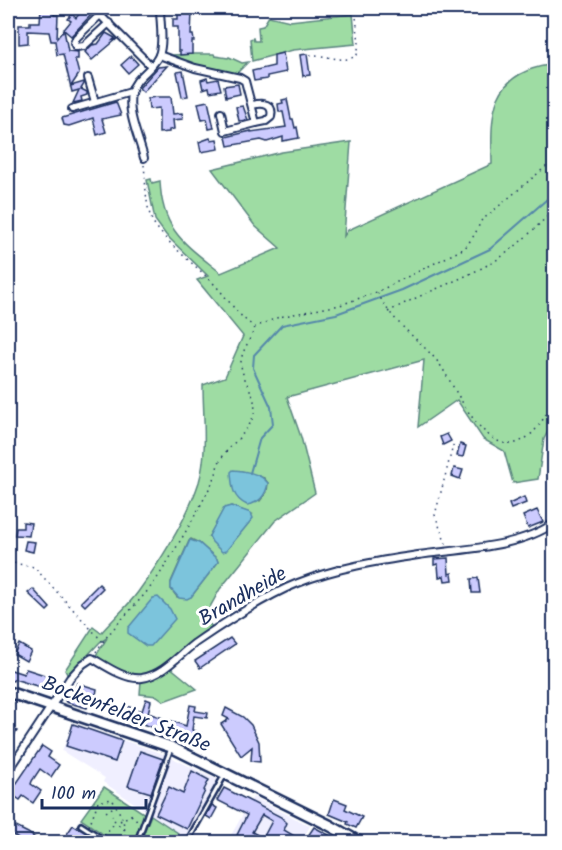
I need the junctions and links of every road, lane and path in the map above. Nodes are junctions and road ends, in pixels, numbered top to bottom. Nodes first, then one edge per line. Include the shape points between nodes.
1 (93, 8) edge
2 (160, 8) edge
3 (355, 8) edge
4 (101, 14) junction
5 (109, 23) junction
6 (159, 55) junction
7 (310, 55) dead end
8 (151, 66) junction
9 (88, 78) dead end
10 (131, 92) junction
11 (95, 102) junction
12 (253, 105) junction
13 (72, 108) dead end
14 (221, 113) dead end
15 (256, 123) junction
16 (144, 158) joint
17 (555, 160) edge
18 (555, 210) edge
19 (377, 292) junction
20 (387, 312) junction
21 (255, 327) junction
22 (555, 401) edge
23 (454, 442) dead end
24 (554, 523) edge
25 (450, 553) junction
26 (8, 562) edge
27 (102, 642) junction
28 (92, 658) junction
29 (8, 692) edge
30 (52, 706) junction
31 (171, 747) junction
32 (8, 772) edge
33 (225, 773) junction
34 (116, 806) junction
35 (106, 812) dead end
36 (134, 813) dead end
37 (112, 815) dead end
38 (130, 815) junction
39 (124, 819) junction
40 (120, 821) dead end
41 (137, 822) dead end
42 (81, 825) dead end
43 (113, 825) dead end
44 (88, 830) junction
45 (126, 830) junction
46 (343, 832) junction
47 (102, 838) dead end
48 (107, 843) edge
49 (124, 843) edge
50 (137, 843) edge
51 (187, 843) edge
52 (337, 843) edge
53 (359, 843) edge

1 - 4 street
2 - 6 street
3 - 7 path via 357,56 348,60
4 - 5 street
4 - 5 street via 76,38 76,47 84,46
5 - 8 street
6 - 8 street
6 - 12 street via 240,78 248,85
8 - 10 street
9 - 11 street
10 - 11 street
10 - 16 street
11 - 13 street
12 - 15 street
12 - 15 street via 262,103 271,110 271,117
14 - 15 street via 225,131
16 - 21 path via 152,221 244,321
17 - 19 path via 481,221 465,248
18 - 20 path via 500,258
19 - 20 path
19 - 21 path via 340,305 279,316
20 - 22 path via 438,362 471,417 487,434 512,443 525,439
21 - 27 path via 241,363 255,403 253,417 219,462 216,476 160,573 143,598
23 - 25 path via 435,515
24 - 25 street, Brandheide via 526,537
25 - 28 street, Brandheide via 375,563 293,585 143,678 126,675
26 - 27 path via 34,567
27 - 28 path
28 - 30 street via 70,678
29 - 30 main road, Bockenfelder Straße
30 - 31 main road, Bockenfelder Straße
30 - 32 street
31 - 33 main road, Bockenfelder Straße
31 - 50 lane
33 - 46 main road, Bockenfelder Straße
33 - 51 lane
34 - 35 path
34 - 39 path
34 - 44 path via 112,799 98,802
36 - 38 path
37 - 45 path, bridge
38 - 39 path
38 - 41 path
39 - 40 path
39 - 45 path
42 - 44 lane
43 - 47 path
44 - 48 lane
45 - 49 path
46 - 52 lane
46 - 53 main road, Bockenfelder Straße

